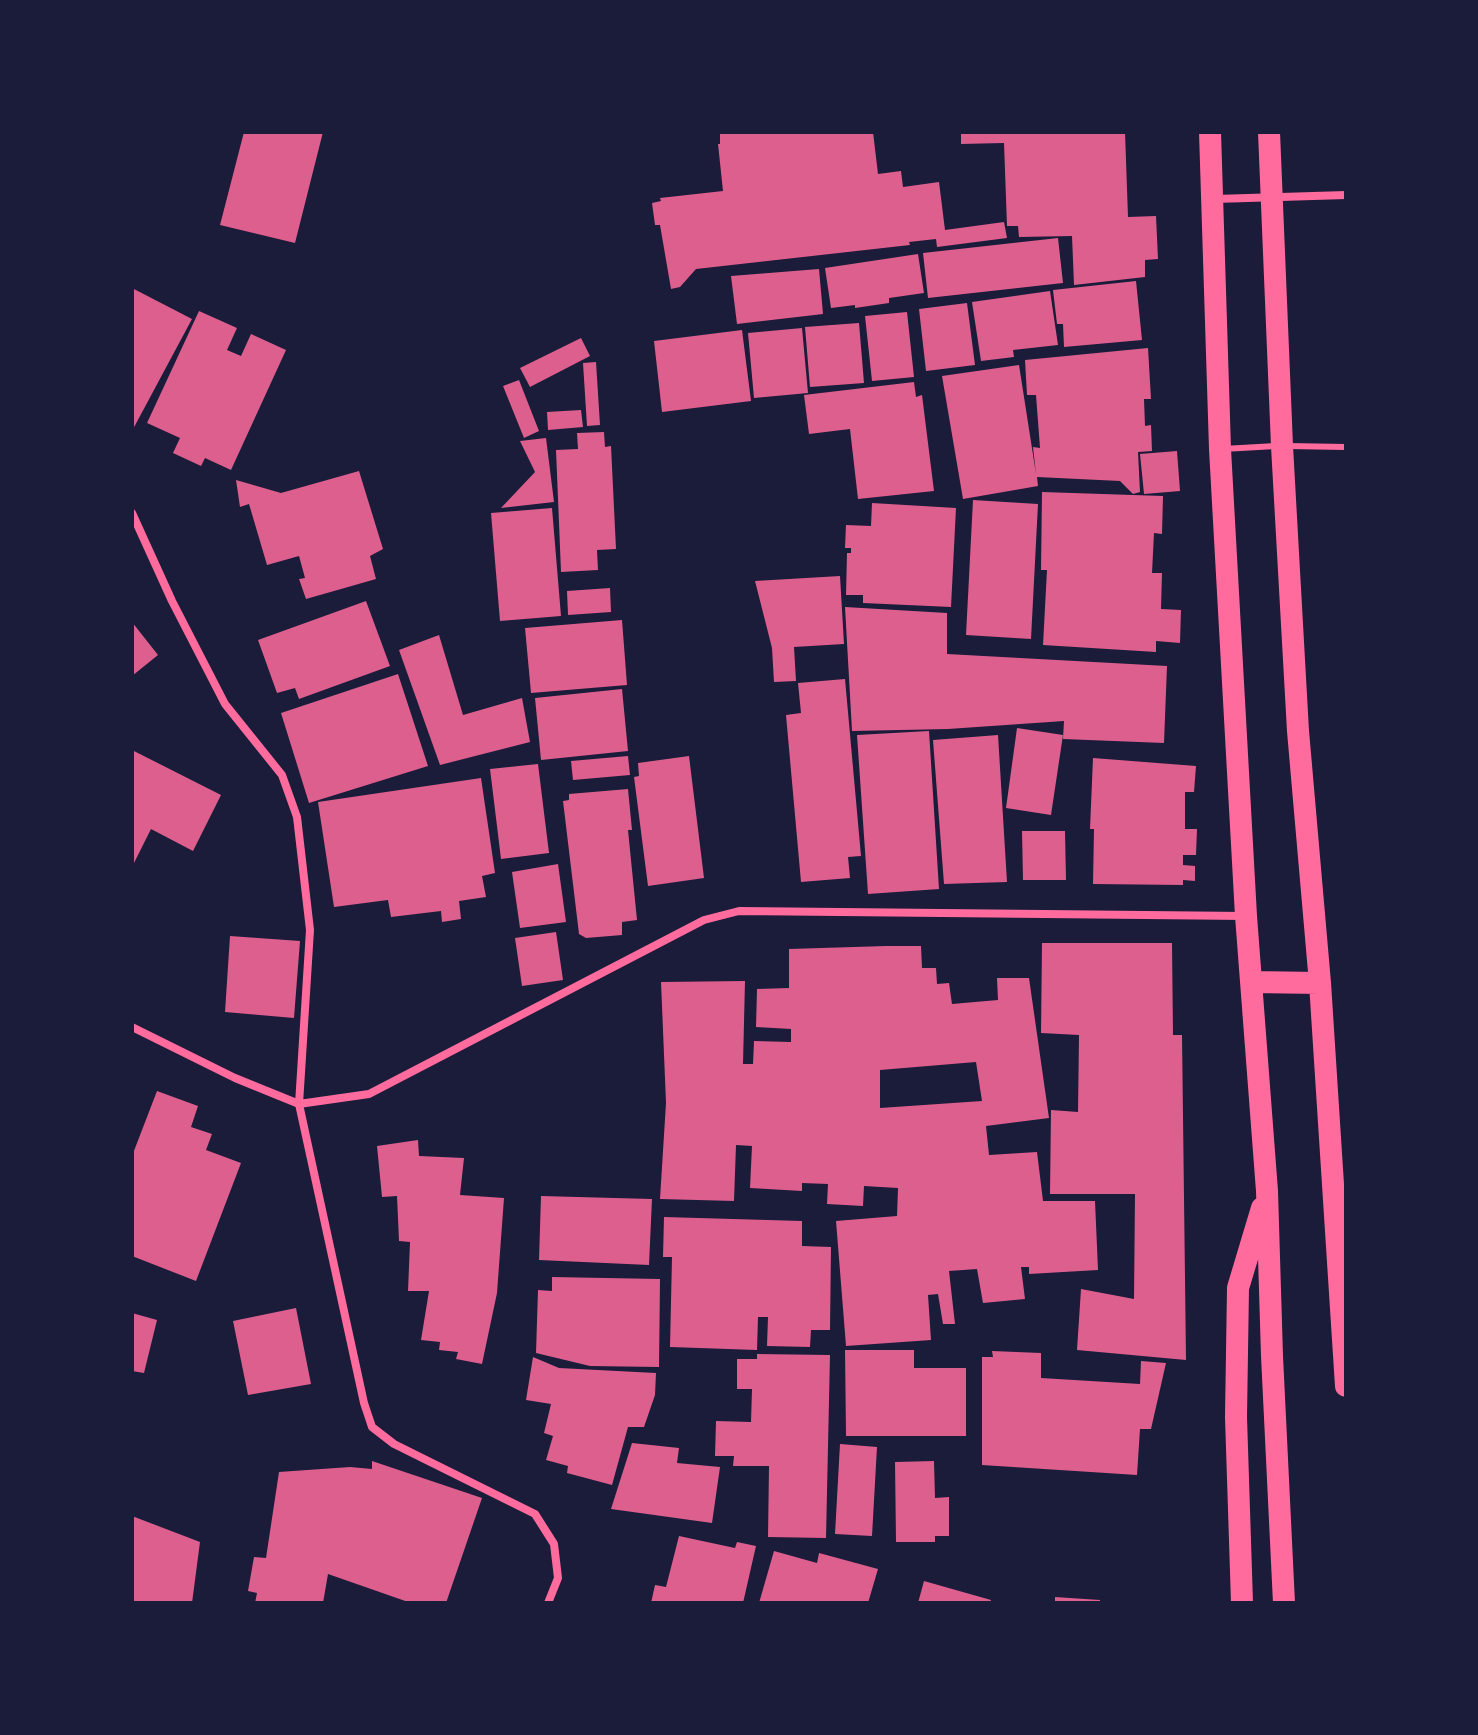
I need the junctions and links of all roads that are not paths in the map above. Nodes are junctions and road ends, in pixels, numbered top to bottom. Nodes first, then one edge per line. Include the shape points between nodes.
1 (1210, 132) edge
2 (1269, 132) edge
3 (1346, 195) edge
4 (1271, 198) junction
5 (1211, 199) junction
6 (1282, 446) junction
7 (1346, 447) edge
8 (1220, 449) junction
9 (132, 513) edge
10 (1246, 916) junction
11 (1251, 982) junction
12 (1320, 983) junction
13 (132, 1027) edge
14 (299, 1104) junction
15 (1328, 1130) junction
16 (1346, 1159) edge
17 (1267, 1191) junction
18 (1344, 1349) edge
19 (1346, 1386) edge
20 (548, 1603) edge
21 (1242, 1603) edge
22 (1284, 1603) edge

1 - 5 highway
2 - 4 highway
3 - 4 street
4 - 5 street
4 - 6 highway
5 - 8 highway
6 - 7 lane
6 - 8 lane
6 - 12 highway via 1298,731
8 - 10 highway
9 - 14 street via 225,704 282,775 297,817 310,930
10 - 11 highway
10 - 14 street via 739,911 704,920 369,1094
11 - 12 highway
11 - 17 highway
12 - 15 highway
13 - 14 street
14 - 20 street via 372,1427 394,1444 535,1514 554,1544 558,1578
15 - 16 highway
15 - 18 highway
17 - 21 highway via 1238,1288
17 - 22 highway
18 - 19 highway

